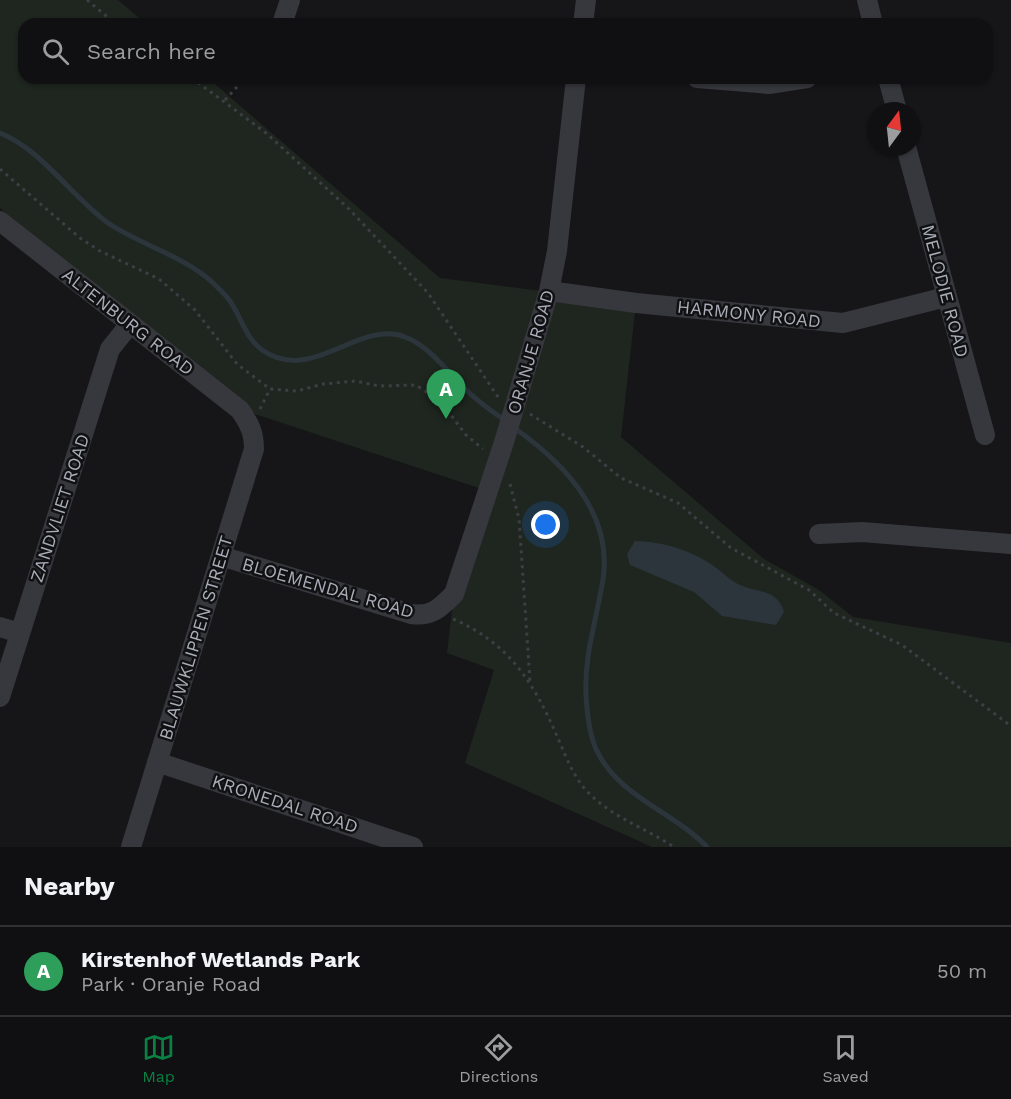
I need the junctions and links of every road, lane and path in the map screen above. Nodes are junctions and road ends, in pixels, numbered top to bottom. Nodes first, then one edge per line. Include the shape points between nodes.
1 (87, 0) edge
2 (290, 0) edge
3 (586, 0) edge
4 (867, 0) edge
5 (109, 18) edge
6 (284, 18) edge
7 (584, 18) edge
8 (872, 18) edge
9 (201, 84) edge
10 (240, 84) edge
11 (575, 84) edge
12 (890, 84) edge
13 (225, 100) junction
14 (895, 102) edge
15 (908, 156) edge
16 (0, 169) edge
17 (0, 221) edge
18 (549, 291) junction
19 (946, 297) junction
20 (130, 324) junction
21 (515, 410) junction
22 (252, 427) joint
23 (985, 435) dead end
24 (498, 462) junction
25 (819, 534) dead end
26 (1011, 544) edge
27 (221, 556) junction
28 (436, 612) junction
29 (0, 627) edge
30 (20, 633) junction
31 (530, 681) junction
32 (0, 697) edge
33 (1011, 726) edge
34 (157, 762) junction
35 (360, 838) edge
36 (130, 847) edge
37 (414, 847) edge
38 (674, 847) edge

1 - 5 path
2 - 6 street
3 - 7 street
4 - 8 street
9 - 13 path
10 - 13 path
11 - 18 street, ORANJE ROAD
12 - 14 street
13 - 21 path via 348,209 428,293 491,387
15 - 19 street, MELODIE ROAD
16 - 24 path via 100,252 166,285 195,310 237,364 256,381 285,392 356,381 379,386 416,385 441,402 466,435
17 - 20 street, ALTENBURG ROAD
18 - 19 street, HARMONY ROAD via 843,323
18 - 21 street, ORANJE ROAD
19 - 23 street, MELODIE ROAD
20 - 22 street, ALTENBURG ROAD via 240,410
20 - 30 street, ZANDVLIET ROAD via 110,349
21 - 24 street, ORANJE ROAD
21 - 33 path via 583,447 621,478 678,503 731,548 809,590 834,613 902,645
22 - 27 street, BLAUWKLIPPEN STREET via 254,449
24 - 28 street, ORANJE ROAD via 454,594
24 - 31 path via 508,477 519,519
25 - 26 street via 862,532
27 - 28 street, BLOEMENDAL ROAD via 411,614
27 - 34 street, BLAUWKLIPPEN STREET
28 - 31 path via 489,639
29 - 30 street
30 - 32 street, ZANDVLIET ROAD
31 - 38 path via 585,788 619,817
34 - 35 street, KRONEDAL ROAD
34 - 36 street, BLAUWKLIPPEN STREET
35 - 37 street, KRONEDAL ROAD

